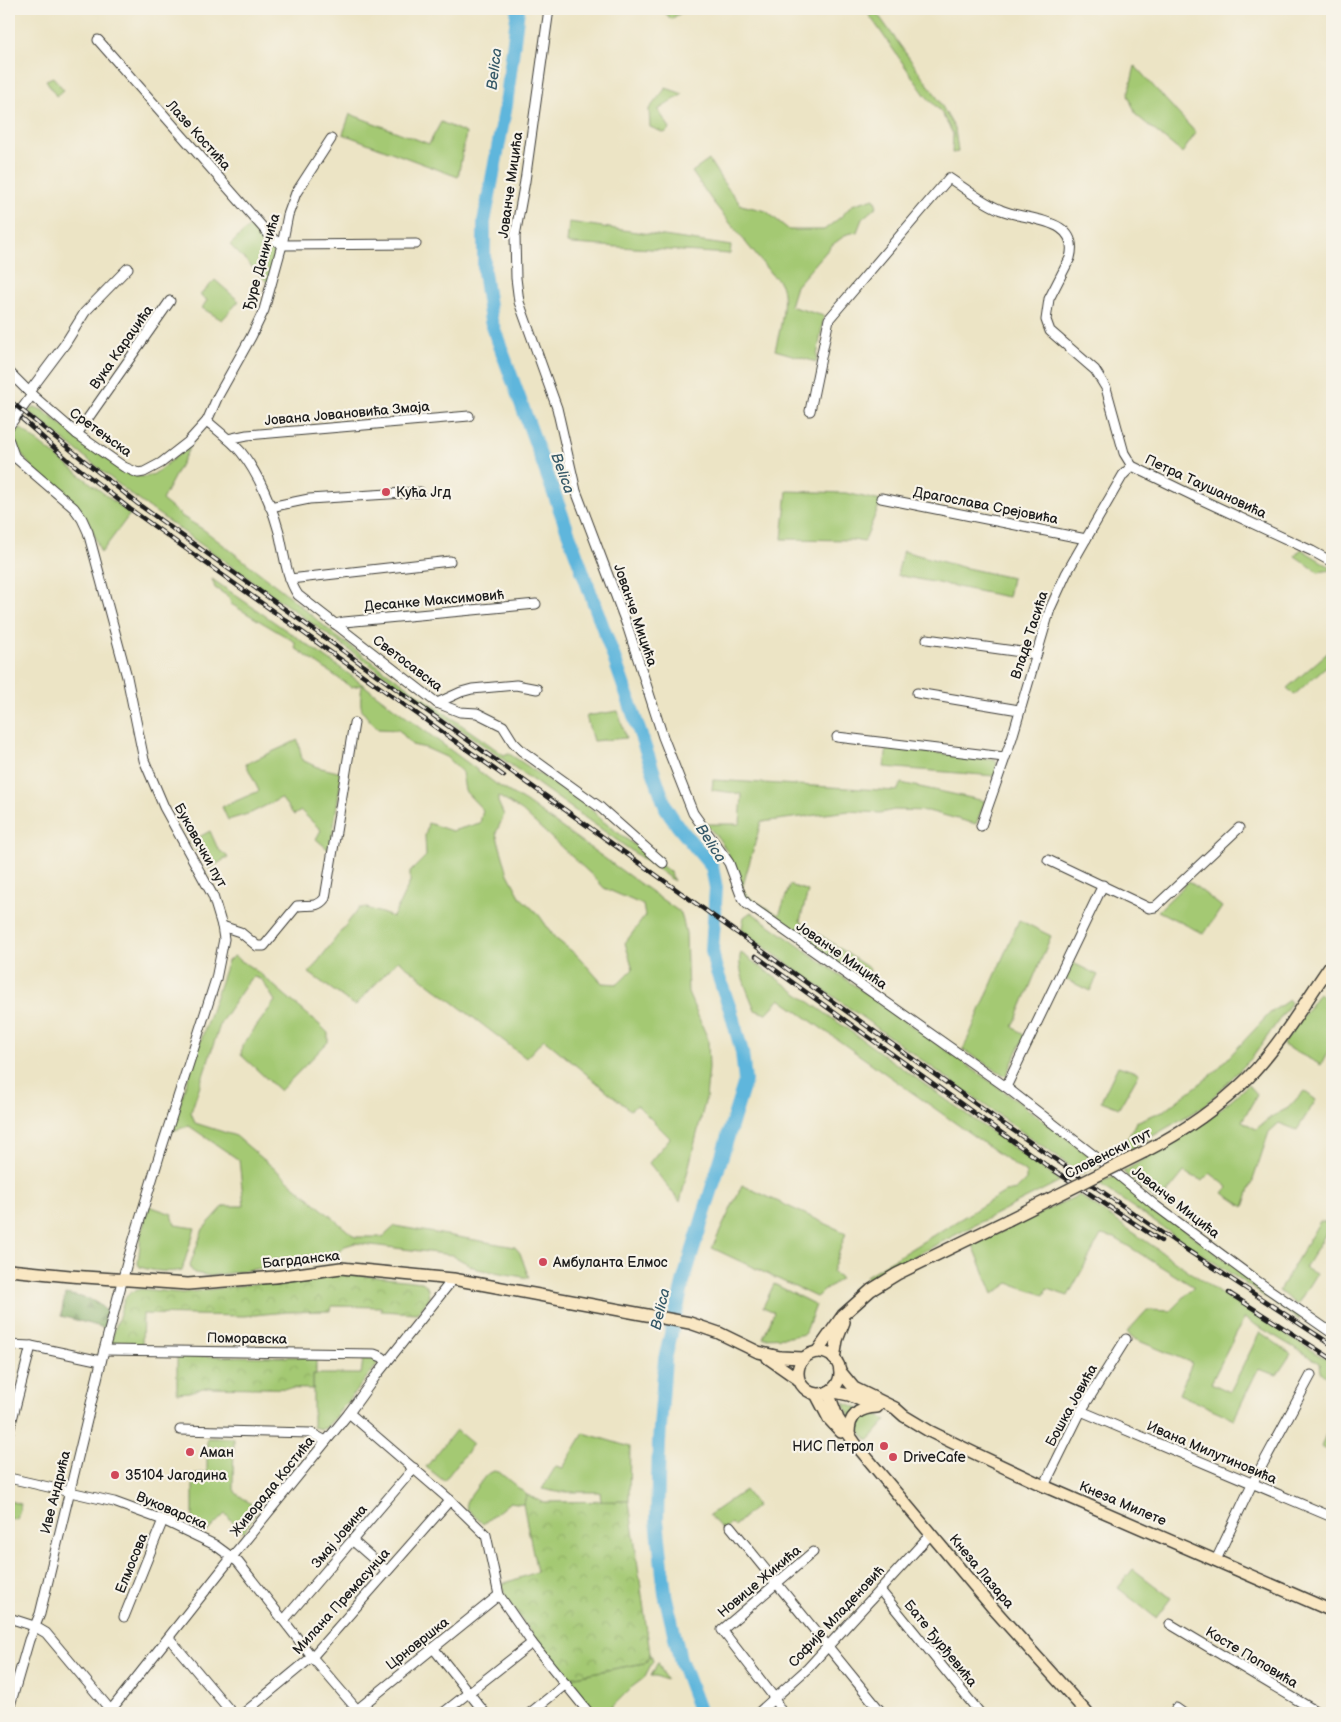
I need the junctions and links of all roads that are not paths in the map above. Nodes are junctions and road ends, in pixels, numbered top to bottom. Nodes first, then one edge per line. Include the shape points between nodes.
1 (549, 9) edge
2 (98, 40) dead end
3 (331, 140) dead end
4 (416, 244) dead end
5 (282, 245) junction
6 (128, 268) dead end
7 (170, 301) dead end
8 (9, 372) edge
9 (30, 394) junction
10 (810, 411) dead end
11 (468, 416) dead end
12 (207, 421) junction
13 (9, 426) edge
14 (76, 434) junction
15 (228, 439) junction
16 (9, 441) edge
17 (12, 455) edge
18 (1132, 466) junction
19 (420, 492) dead end
20 (880, 498) dead end
21 (270, 507) junction
22 (1086, 539) junction
23 (450, 561) dead end
24 (1332, 562) edge
25 (290, 579) junction
26 (536, 604) dead end
27 (335, 624) junction
28 (928, 639) dead end
29 (1036, 654) junction
30 (537, 689) dead end
31 (917, 693) dead end
32 (437, 703) junction
33 (1019, 710) junction
34 (354, 723) dead end
35 (836, 737) dead end
36 (1004, 757) junction
37 (981, 826) dead end
38 (1238, 828) dead end
39 (1048, 860) dead end
40 (663, 863) dead end
41 (1103, 885) junction
42 (222, 926) junction
43 (1332, 963) edge
44 (1006, 1087) junction
45 (9, 1270) edge
46 (453, 1278) junction
47 (124, 1280) junction
48 (848, 1311) junction
49 (1332, 1333) edge
50 (1126, 1339) dead end
51 (9, 1345) edge
52 (31, 1346) junction
53 (104, 1350) junction
54 (758, 1352) junction
55 (817, 1352) junction
56 (803, 1358) junction
57 (834, 1359) junction
58 (101, 1361) junction
59 (387, 1362) junction
60 (840, 1371) junction
61 (1311, 1375) dead end
62 (798, 1378) junction
63 (829, 1391) junction
64 (816, 1394) junction
65 (876, 1407) junction
66 (1081, 1411) junction
67 (349, 1413) junction
68 (904, 1416) junction
69 (180, 1430) dead end
70 (9, 1431) edge
71 (848, 1433) junction
72 (326, 1441) junction
73 (857, 1446) junction
74 (414, 1468) junction
75 (9, 1478) edge
76 (1252, 1484) junction
77 (1044, 1486) junction
78 (68, 1492) junction
79 (450, 1500) junction
80 (1332, 1516) edge
81 (163, 1520) junction
82 (730, 1526) dead end
83 (931, 1534) junction
84 (353, 1541) junction
85 (813, 1552) dead end
86 (232, 1557) junction
87 (1216, 1560) junction
88 (386, 1571) junction
89 (776, 1584) junction
90 (880, 1590) junction
91 (499, 1595) junction
92 (1332, 1611) edge
93 (124, 1617) dead end
94 (9, 1618) edge
95 (284, 1620) junction
96 (1170, 1624) dead end
97 (34, 1626) junction
98 (169, 1638) junction
99 (532, 1643) junction
100 (828, 1646) junction
101 (434, 1649) junction
102 (312, 1657) junction
103 (566, 1684) junction
104 (470, 1692) junction
105 (774, 1700) junction
106 (9, 1709) edge
107 (112, 1712) edge
108 (356, 1712) edge
109 (232, 1713) edge
110 (244, 1713) edge
111 (443, 1713) edge
112 (485, 1713) edge
113 (530, 1713) edge
114 (589, 1713) edge
115 (758, 1713) edge
116 (782, 1713) edge
117 (882, 1713) edge
118 (980, 1713) edge
119 (1087, 1713) edge
120 (1319, 1713) edge

1 - 44 street, Јованче Мицића via 515,236 519,302 557,408 576,491 693,813 729,863 747,904
2 - 5 street, Лазе Костића via 272,238
3 - 5 street, Ђуре Даничића via 296,193
4 - 5 street
5 - 12 street, Ђуре Даничића via 264,310
6 - 9 street via 85,312
7 - 14 street, Вука Караџића
8 - 9 street, Сретењска
9 - 13 street
9 - 14 street, Сретењска
10 - 18 street, Петра Таушановића via 829,319 949,178 986,203 1018,216 1052,223 1070,238 1072,252 1049,298 1046,320 1050,331 1101,378 1124,453
11 - 15 street, Јована Јовановића Змаја
12 - 14 street, Сретењска via 188,442 161,463 138,473
12 - 15 street, Светосавска
15 - 21 street, Светосавска via 253,470
16 - 17 street
17 - 42 street, Буковачки пут via 74,508 88,532 128,677 144,760 164,807 214,896
18 - 22 street, Владе Тасића
18 - 24 street, Петра Таушановића
19 - 21 street via 309,499
20 - 22 street, Драгослава Срејовића
21 - 25 street, Светосавска
22 - 29 street, Владе Тасића via 1050,609
23 - 25 street
25 - 27 street, Светосавска via 298,594
26 - 27 street, Десанке Максимовић
27 - 32 street, Светосавска
28 - 29 street
29 - 33 street, Владе Тасића
30 - 32 street via 516,685 472,689
31 - 33 street
32 - 40 street, Светосавска via 460,712 477,713 503,726 522,751 601,808
33 - 36 street, Владе Тасића
34 - 42 street via 325,898 317,906 296,906 264,946 257,946 240,932
35 - 36 street
36 - 37 street, Владе Тасића
38 - 41 street via 1155,907 1149,908
39 - 41 street
41 - 44 street
42 - 47 street, Буковачки пут via 224,939 216,978
43 - 48 main road, Словенски пут, bridge via 1250,1075 1216,1107 1186,1129 883,1282
44 - 49 street, Јованче Мицића via 1164,1211
45 - 47 main road, Багрданска
46 - 47 main road, Багрданска via 341,1268 188,1284
46 - 54 main road, Багрданска via 690,1323
46 - 59 street, Живорада Костића
47 - 53 street, Иве Андрића
48 - 55 main road, Словенски пут
48 - 57 main road
50 - 66 street, Бошка Јовића
51 - 52 street
52 - 58 street
52 - 70 street
53 - 58 street, Иве Андрића
53 - 59 street, Поморавска via 374,1354
54 - 56 main road
54 - 62 main road
55 - 56 main road
55 - 57 main road via 826,1353
56 - 62 main road via 798,1366
57 - 60 main road
58 - 78 street, Иве Андрића
59 - 67 street, Живорада Костића
60 - 63 main road via 838,1381
60 - 68 main road, Кнеза Милете via 854,1388 895,1408
61 - 76 street
62 - 64 main road via 804,1389
63 - 64 main road
63 - 65 main road, Кнеза Милете via 849,1395
63 - 71 main road, Кнеза Лазара via 838,1419
64 - 73 main road, Кнеза Лазара via 829,1419
65 - 68 main road, Кнеза Милете
65 - 71 main road via 856,1413 850,1421
66 - 76 street, Ивана Милутиновића
66 - 77 street, Бошка Јовића
67 - 72 street, Живорада Костића
67 - 74 street
68 - 77 main road, Кнеза Милете
69 - 72 street via 311,1432
71 - 73 main road, Кнеза Лазара
72 - 86 street, Живорада Костића
73 - 83 main road, Кнеза Лазара
74 - 79 street
74 - 84 street, Змај Јовина
75 - 78 street, Вуковарска
76 - 80 street, Ивана Милутиновића
76 - 87 street
77 - 87 main road, Кнеза Милете
78 - 81 street, Вуковарска via 114,1502
78 - 97 street, Иве Андрића via 40,1614
79 - 88 street, Милана Премасунца
79 - 91 street via 486,1535
81 - 86 street, Вуковарска via 216,1545
81 - 93 street, Елмосова
82 - 89 street
83 - 90 street, Софије Младеновић
83 - 119 main road, Кнеза Лазара via 992,1608
84 - 88 street
84 - 95 street, Змај Јовина
85 - 89 street, Новице Жикића
86 - 95 street, Вуковарска
86 - 98 street, Живорада Костића
87 - 92 main road, Кнеза Милете
88 - 102 street, Милана Премасунца
89 - 100 street
89 - 105 street, Новице Жикића via 722,1630
90 - 100 street, Софије Младеновић
90 - 118 street, Бате Ђурђевића
91 - 99 street
91 - 101 street, Црновршка
94 - 97 street
95 - 102 street, Вуковарска
96 - 120 street, Косте Поповића
97 - 106 street, Иве Андрића
97 - 107 street via 46,1633
98 - 107 street, Живорада Костића
98 - 109 street
99 - 103 street
99 - 104 street
100 - 105 street, Софије Младеновић
100 - 117 street
101 - 104 street
101 - 108 street, Црновршка
102 - 108 street, Вуковарска
102 - 110 street, Милана Премасунца
103 - 113 street
103 - 114 street
104 - 111 street
104 - 112 street
105 - 115 street, Софије Младеновић
105 - 116 street

